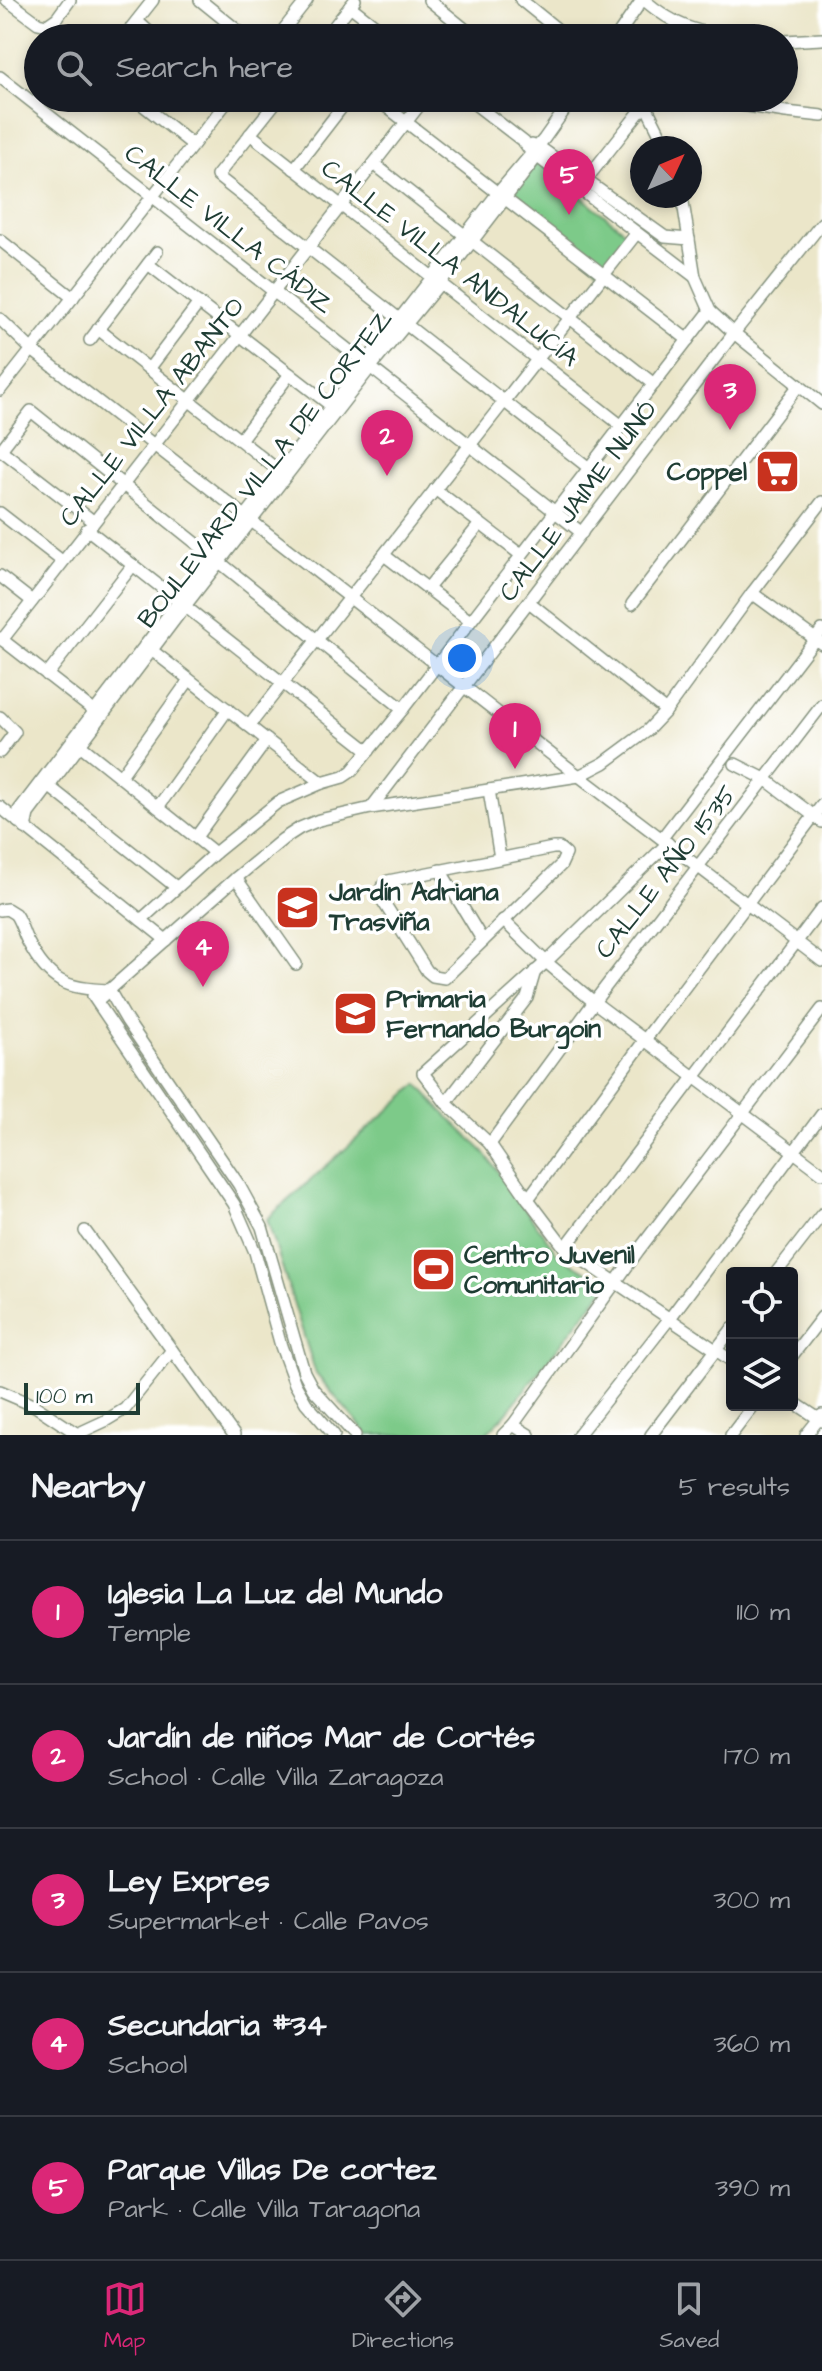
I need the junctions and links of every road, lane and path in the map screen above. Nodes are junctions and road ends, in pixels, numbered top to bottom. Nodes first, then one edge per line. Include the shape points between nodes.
1 (7, 0) edge
2 (70, 0) edge
3 (153, 0) edge
4 (200, 0) edge
5 (429, 0) edge
6 (521, 0) edge
7 (643, 0) edge
8 (305, 1) edge
9 (353, 3) edge
10 (137, 21) junction
11 (42, 24) edge
12 (48, 24) edge
13 (135, 24) edge
14 (140, 24) edge
15 (230, 24) edge
16 (288, 24) edge
17 (336, 24) edge
18 (376, 24) edge
19 (458, 24) edge
20 (551, 24) edge
21 (626, 24) edge
22 (679, 24) edge
23 (822, 39) edge
24 (798, 40) edge
25 (0, 77) edge
26 (24, 96) edge
27 (44, 112) edge
28 (152, 112) edge
29 (219, 112) edge
30 (268, 112) edge
31 (338, 112) edge
32 (393, 112) edge
33 (415, 112) edge
34 (486, 112) edge
35 (562, 112) edge
36 (635, 112) edge
37 (647, 112) edge
38 (794, 112) edge
39 (822, 116) edge
40 (407, 123) junction
41 (250, 134) junction
42 (660, 136) edge
43 (193, 145) junction
44 (536, 148) junction
45 (374, 164) junction
46 (294, 169) junction
47 (582, 185) junction
48 (502, 196) junction
49 (152, 197) junction
50 (341, 205) junction
51 (684, 208) edge
52 (822, 223) edge
53 (636, 234) junction
54 (469, 238) junction
55 (689, 239) junction
56 (0, 240) edge
57 (308, 247) junction
58 (157, 252) dead end
59 (148, 264) junction
60 (605, 276) junction
61 (695, 277) junction
62 (437, 280) junction
63 (274, 292) junction
64 (73, 298) junction
65 (199, 303) junction
66 (710, 311) junction
67 (0, 319) edge
68 (571, 319) junction
69 (403, 322) junction
70 (98, 329) junction
71 (734, 333) junction
72 (240, 335) junction
73 (90, 340) dead end
74 (688, 340) junction
75 (32, 350) junction
76 (538, 360) junction
77 (367, 365) junction
78 (149, 369) junction
79 (290, 374) junction
80 (654, 384) junction
81 (799, 385) junction
82 (0, 390) edge
83 (190, 400) junction
84 (504, 401) junction
85 (822, 404) edge
86 (334, 408) junction
87 (622, 426) junction
88 (240, 440) junction
89 (153, 444) junction
90 (470, 445) junction
91 (0, 450) edge
92 (589, 468) junction
93 (283, 474) junction
94 (122, 484) junction
95 (435, 489) junction
96 (822, 502) edge
97 (555, 512) junction
98 (0, 513) edge
99 (249, 518) junction
100 (480, 524) junction
101 (90, 525) junction
102 (582, 533) junction
103 (384, 555) junction
104 (521, 555) junction
105 (216, 560) junction
106 (62, 561) junction
107 (133, 565) junction
108 (0, 576) edge
109 (428, 588) junction
110 (752, 593) junction
111 (350, 598) junction
112 (32, 601) junction
113 (529, 602) junction
114 (182, 603) junction
115 (632, 604) dead end
116 (470, 621) junction
117 (820, 638) edge
118 (1, 639) edge
119 (317, 640) junction
120 (148, 647) junction
121 (436, 665) junction
122 (47, 675) junction
123 (189, 680) junction
124 (283, 683) junction
125 (464, 686) junction
126 (822, 705) edge
127 (228, 709) junction
128 (403, 709) junction
129 (94, 711) junction
130 (666, 711) junction
131 (0, 717) edge
132 (249, 726) junction
133 (267, 740) junction
134 (77, 742) junction
135 (369, 751) junction
136 (0, 752) edge
137 (735, 764) dead end
138 (579, 776) junction
139 (120, 777) junction
140 (765, 779) junction
141 (322, 783) junction
142 (46, 784) junction
143 (489, 790) junction
144 (822, 805) edge
145 (0, 807) edge
146 (158, 807) junction
147 (371, 808) junction
148 (818, 819) edge
149 (21, 825) junction
150 (196, 837) junction
151 (665, 840) junction
152 (215, 853) junction
153 (500, 858) junction
154 (698, 867) junction
155 (440, 870) junction
156 (236, 878) junction
157 (176, 887) junction
158 (748, 904) junction
159 (822, 908) edge
160 (0, 910) edge
161 (141, 920) junction
162 (503, 920) junction
163 (166, 940) junction
164 (483, 941) junction
165 (795, 941) junction
166 (822, 961) edge
167 (546, 962) junction
168 (296, 964) dead end
169 (536, 971) junction
170 (86, 989) junction
171 (109, 990) junction
172 (98, 1000) junction
173 (594, 1002) junction
174 (822, 1009) edge
175 (644, 1041) junction
176 (692, 1077) junction
177 (446, 1103) junction
178 (743, 1113) junction
179 (822, 1114) edge
180 (208, 1138) junction
181 (490, 1144) junction
182 (195, 1145) junction
183 (793, 1152) junction
184 (822, 1173) edge
185 (528, 1199) junction
186 (822, 1214) edge
187 (85, 1231) dead end
188 (565, 1248) junction
189 (781, 1267) edge
190 (617, 1281) junction
191 (286, 1306) junction
192 (272, 1309) junction
193 (822, 1317) edge
194 (670, 1318) junction
195 (726, 1337) edge
196 (798, 1348) edge
197 (172, 1350) junction
198 (716, 1350) junction
199 (726, 1357) edge
200 (0, 1391) edge
201 (798, 1405) edge
202 (749, 1411) edge
203 (821, 1418) edge
204 (513, 1425) junction
205 (78, 1434) edge
206 (234, 1435) edge
207 (334, 1435) edge
208 (355, 1435) edge
209 (503, 1435) edge
210 (529, 1435) edge
211 (578, 1435) edge
212 (651, 1435) edge
213 (731, 1435) edge
214 (806, 1435) edge

1 - 11 street
2 - 12 street
3 - 10 street
4 - 15 street
5 - 19 street
6 - 20 street
7 - 21 street
7 - 22 street
8 - 16 street
9 - 17 street
9 - 18 street
10 - 13 street
10 - 14 street
23 - 24 street
25 - 26 street, CALLE VILLA CÁDIZ
27 - 49 street, CALLE VILLA CÁDIZ
28 - 43 street
29 - 43 street
30 - 41 street
31 - 46 street
32 - 40 street
33 - 40 street, CALLE VILLA ABANTO
34 - 44 street
35 - 44 street, BOULEVARD VILLA DE CORTEZ
36 - 47 street
37 - 42 street
38 - 39 street
40 - 45 street, CALLE VILLA ABANTO
40 - 48 street
41 - 46 street, CALLE VILLA ANDALUCÍA
41 - 57 street via 217,176
43 - 49 street
44 - 47 street
44 - 48 street, BOULEVARD VILLA DE CORTEZ
45 - 50 street, CALLE VILLA ABANTO
45 - 54 street
46 - 50 street, CALLE VILLA ANDALUCÍA
47 - 53 street
47 - 55 street via 665,237
48 - 54 street, BOULEVARD VILLA DE CORTEZ
48 - 60 street
49 - 63 street, CALLE VILLA CÁDIZ
49 - 64 street
50 - 57 street, CALLE VILLA ABANTO
50 - 62 street, CALLE VILLA ANDALUCÍA
51 - 55 street
52 - 71 street, CALLE JAIME NUNÓ
53 - 60 street
53 - 61 street
54 - 62 street, BOULEVARD VILLA DE CORTEZ
54 - 68 street
55 - 61 street
56 - 64 street
57 - 63 street, CALLE VILLA ABANTO
57 - 69 street
58 - 59 street
59 - 65 street
59 - 70 street
60 - 68 street
60 - 74 street
61 - 66 street
62 - 69 street, BOULEVARD VILLA DE CORTEZ
62 - 76 street, CALLE VILLA ANDALUCÍA
63 - 72 street, CALLE VILLA ABANTO
63 - 77 street, CALLE VILLA CÁDIZ
64 - 75 street
65 - 72 street
65 - 78 street
66 - 71 street
66 - 74 street
67 - 75 street
68 - 76 street
68 - 80 street
69 - 77 street, BOULEVARD VILLA DE CORTEZ
69 - 84 street
70 - 73 street
70 - 78 street
71 - 81 street
71 - 102 street, CALLE JAIME NUNÓ
72 - 79 street
72 - 83 street, CALLE VILLA ABANTO
74 - 80 street
75 - 82 street
75 - 89 street
76 - 84 street
76 - 87 street, CALLE VILLA ANDALUCÍA
77 - 86 street, BOULEVARD VILLA DE CORTEZ
77 - 90 street, CALLE VILLA CÁDIZ
78 - 83 street
79 - 86 street
79 - 88 street
80 - 87 street
81 - 85 street
81 - 115 street
83 - 88 street
83 - 89 street, CALLE VILLA ABANTO
84 - 90 street
84 - 92 street
86 - 93 street, BOULEVARD VILLA DE CORTEZ
87 - 92 street
88 - 93 street
89 - 94 street, CALLE VILLA ABANTO
89 - 99 street
90 - 95 street
90 - 97 street, CALLE VILLA CÁDIZ
91 - 94 street via 31,411
91 - 101 street
92 - 97 street
93 - 99 street, BOULEVARD VILLA DE CORTEZ
94 - 101 street, CALLE VILLA ABANTO
94 - 105 street
95 - 100 street
95 - 103 street
96 - 110 street
97 - 102 street, CALLE VILLA CÁDIZ
97 - 104 street
98 - 106 street
99 - 105 street, BOULEVARD VILLA DE CORTEZ
99 - 111 street
100 - 104 street
100 - 109 street
101 - 106 street, CALLE VILLA ABANTO
101 - 107 street
102 - 113 street, CALLE JAIME NUNÓ
103 - 109 street
103 - 111 street
104 - 116 street
105 - 114 street, BOULEVARD VILLA DE CORTEZ
105 - 119 street
106 - 112 street, CALLE VILLA ABANTO
107 - 114 street
107 - 122 street
108 - 112 street
109 - 116 street
110 - 117 street
110 - 130 street
111 - 119 street
111 - 121 street
112 - 118 street, CALLE VILLA ABANTO
113 - 125 street, CALLE JAIME NUNÓ
113 - 130 street
114 - 120 street, BOULEVARD VILLA DE CORTEZ
114 - 124 street
116 - 121 street
117 - 151 street
118 - 122 street
119 - 124 street
119 - 128 street
120 - 123 street
120 - 129 street, BOULEVARD VILLA DE CORTEZ
120 - 134 street, BOULEVARD VILLA DE CORTEZ
121 - 125 street
121 - 128 street
122 - 129 street
123 - 127 street
123 - 139 street
124 - 132 street
124 - 135 street
125 - 138 street
125 - 147 street, CALLE JAIME NUNÓ
126 - 140 street, CALLE AÑO 1535
127 - 132 street
127 - 146 street
128 - 135 street
129 - 134 street, BOULEVARD VILLA DE CORTEZ
130 - 138 street via 627,746
131 - 136 street via 15,732
132 - 133 street
133 - 141 street
133 - 150 street
134 - 139 street
134 - 142 street, BOULEVARD VILLA DE CORTEZ
135 - 141 street via 348,774
137 - 140 street
138 - 143 street
138 - 151 street
139 - 146 street
140 - 148 street
140 - 154 street, CALLE AÑO 1535
141 - 152 street via 278,802
142 - 149 street, BOULEVARD VILLA DE CORTEZ via 19,810
142 - 157 street
143 - 147 street
143 - 153 street
144 - 148 street
145 - 149 street
146 - 150 street
147 - 156 street via 300,828
148 - 158 street
149 - 161 street
150 - 152 street
151 - 154 street
151 - 167 street
152 - 157 street
153 - 155 street
153 - 162 street via 553,848 563,850 566,857
154 - 158 street
154 - 173 street, CALLE AÑO 1535
155 - 164 street
155 - 164 street via 388,881 379,895 433,976 445,978
156 - 163 street
156 - 168 street
157 - 161 street
158 - 165 street
158 - 175 street
159 - 165 street
160 - 170 street via 15,914 49,975
161 - 163 street
162 - 164 street
162 - 167 street
163 - 171 street
165 - 166 street
165 - 176 street
167 - 169 street
167 - 173 street
169 - 177 street via 527,998
169 - 177 street via 423,1073
170 - 171 street
170 - 172 street
171 - 172 street
171 - 180 street
172 - 182 street
173 - 175 street
173 - 181 street, CALLE AÑO 1535
174 - 178 street
175 - 176 street
175 - 185 street
176 - 178 street
176 - 188 street
177 - 181 street
178 - 183 street
178 - 190 street
179 - 183 street
180 - 182 street
180 - 191 street via 262,1227
181 - 185 street
182 - 192 street via 242,1218
183 - 184 street
183 - 194 street
185 - 188 street
186 - 189 street
187 - 197 street
188 - 190 street
190 - 194 street
190 - 204 street
191 - 192 street
191 - 208 street via 313,1389
192 - 207 street via 295,1384
193 - 196 street
194 - 198 street
194 - 211 street
195 - 198 street
197 - 205 street via 125,1409
197 - 206 street
198 - 199 street
198 - 212 street
200 - 205 street
201 - 203 street
202 - 213 street
203 - 214 street
204 - 209 street
204 - 210 street

